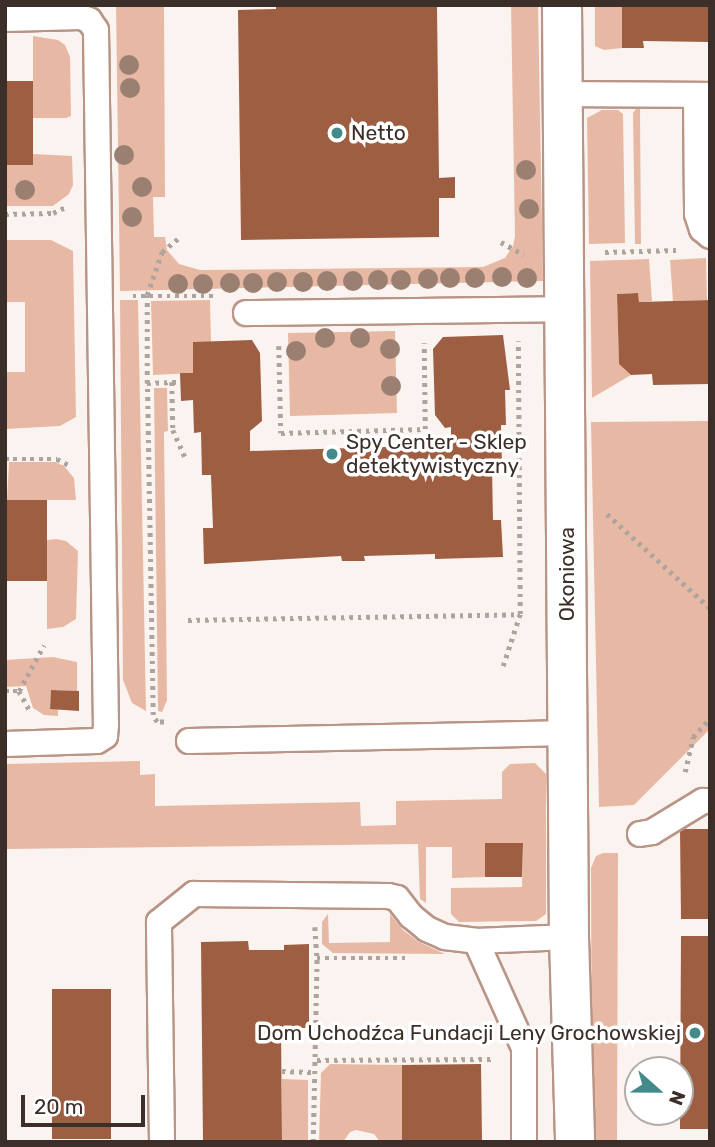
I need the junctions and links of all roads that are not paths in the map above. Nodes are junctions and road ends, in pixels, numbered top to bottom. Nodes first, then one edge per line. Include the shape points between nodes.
1 (562, 5) edge
2 (5, 19) edge
3 (564, 94) junction
4 (703, 95) edge
5 (709, 235) edge
6 (566, 309) junction
7 (246, 313) road end
8 (568, 733) junction
9 (189, 741) dead end
10 (5, 744) edge
11 (701, 804) edge
12 (640, 834) dead end
13 (569, 937) junction
14 (476, 941) junction
15 (162, 1142) edge
16 (524, 1142) edge
17 (575, 1142) edge

1 - 3 street, Okoniowa
2 - 10 lane via 81,17 96,30 106,726 105,736 97,741
3 - 4 lane
3 - 6 street, Okoniowa
4 - 5 lane via 697,214
6 - 7 lane
6 - 8 street, Okoniowa
8 - 9 lane
8 - 13 street, Okoniowa
11 - 12 lane via 652,832
13 - 14 lane
13 - 17 street, Okoniowa
14 - 15 lane via 427,929 397,898 388,895 194,894 159,922
14 - 16 lane via 524,1048

